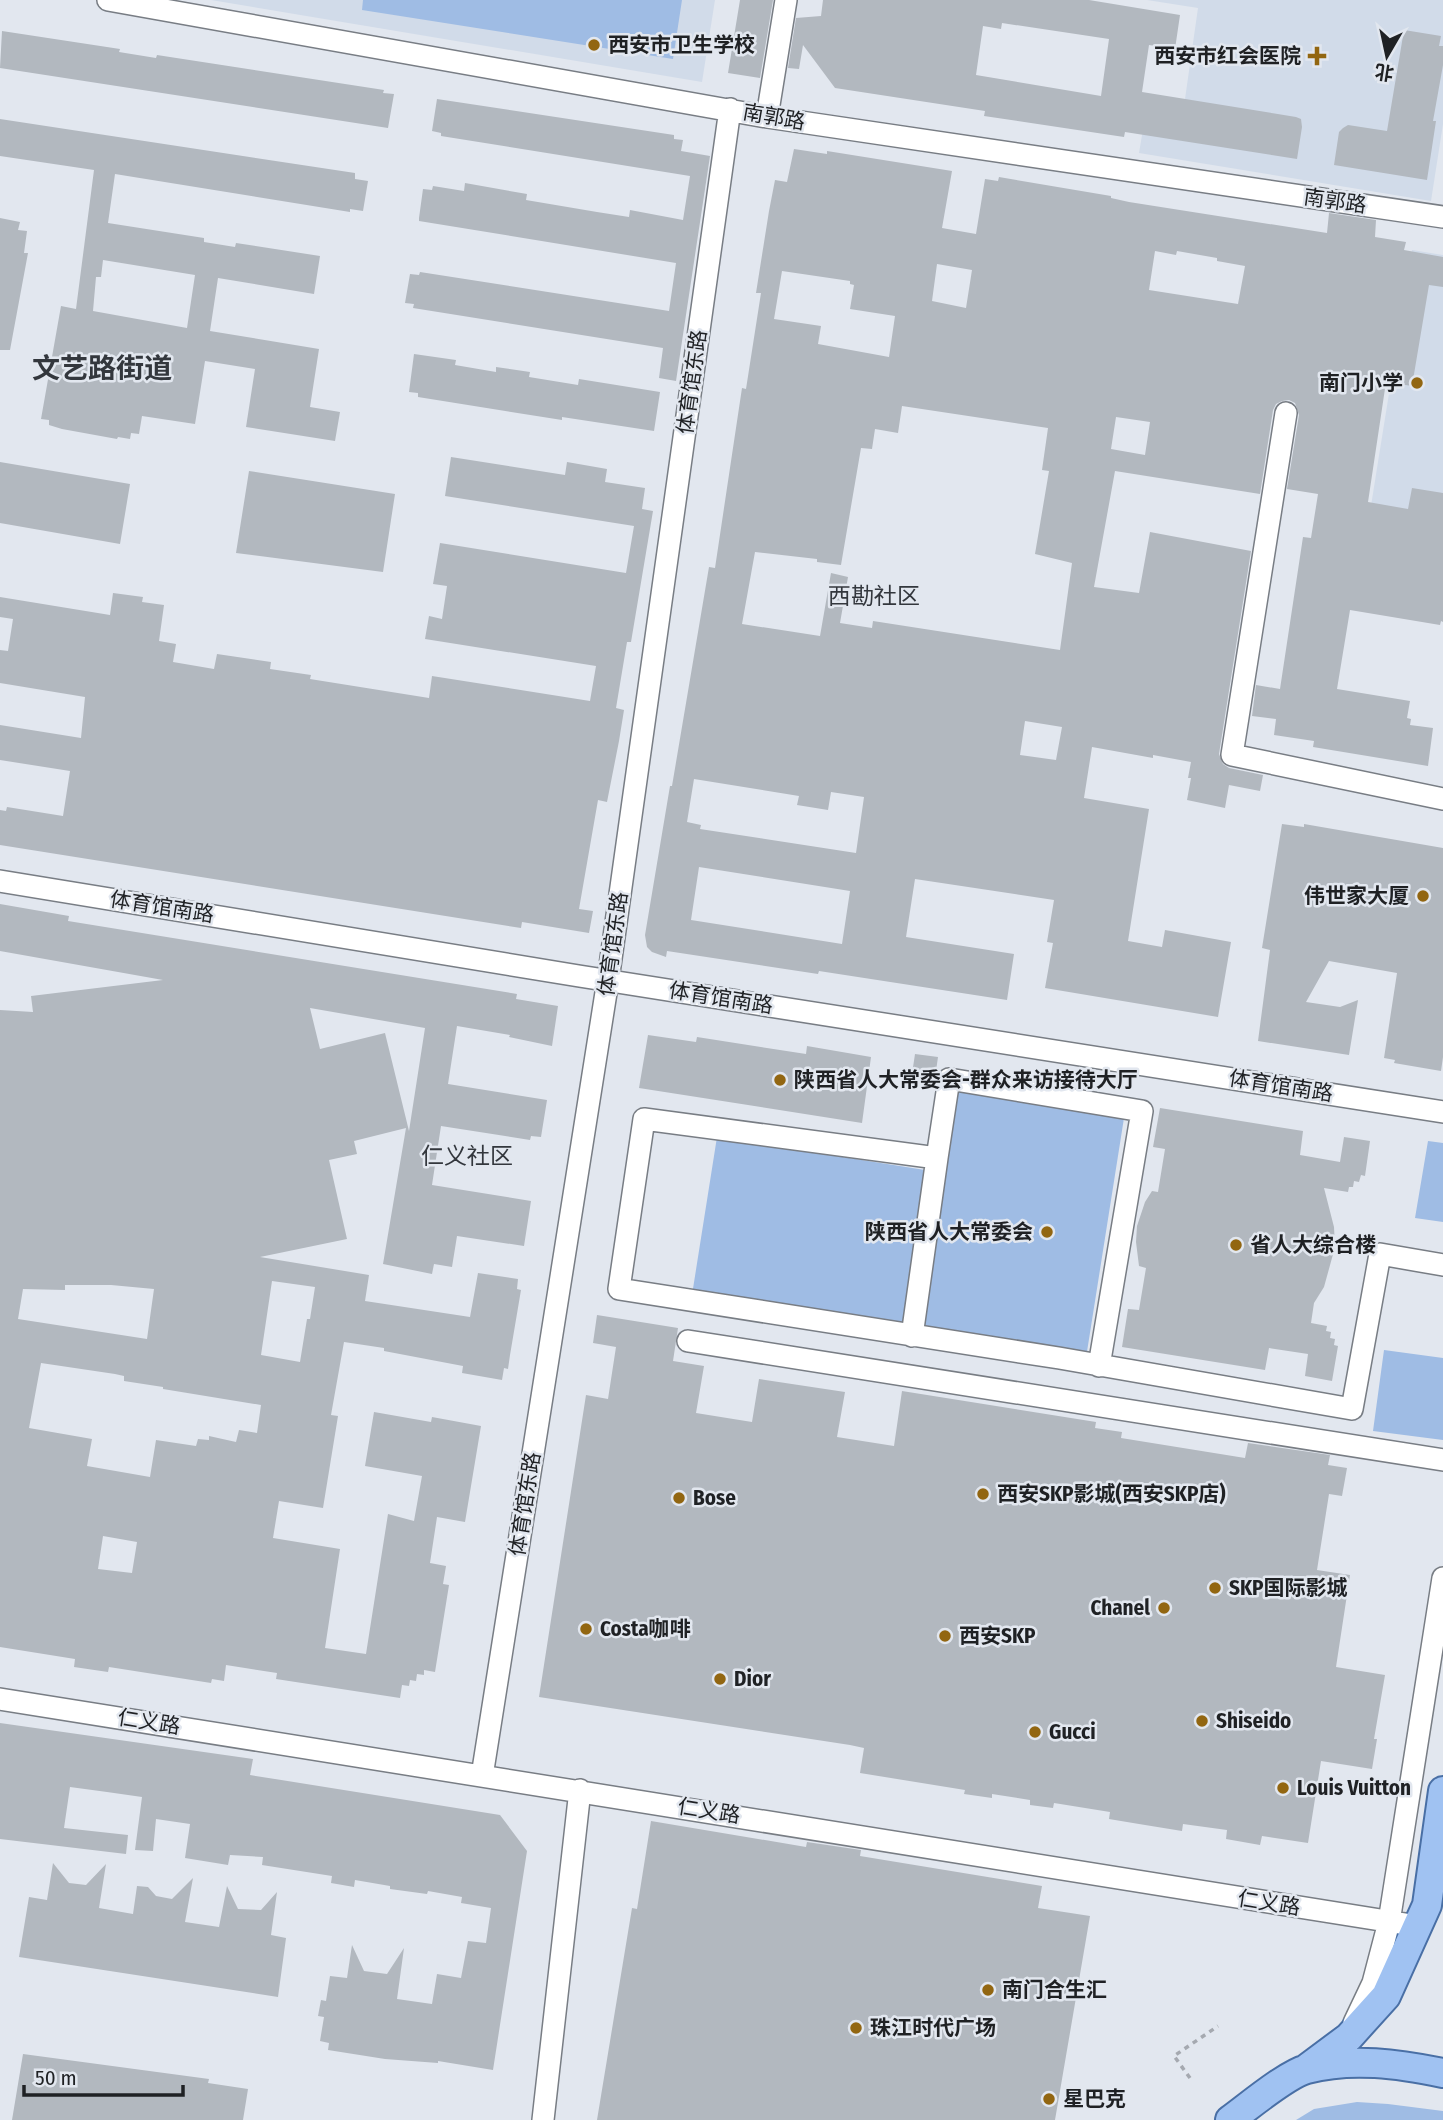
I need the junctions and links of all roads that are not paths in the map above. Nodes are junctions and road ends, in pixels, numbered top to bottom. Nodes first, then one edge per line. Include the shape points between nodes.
1 (108, 0) edge
2 (786, 0) edge
3 (730, 109) junction
4 (767, 117) junction
5 (1443, 217) edge
6 (1286, 414) dead end
7 (1443, 799) edge
8 (0, 881) edge
9 (608, 980) junction
10 (1443, 1112) edge
11 (937, 1158) junction
12 (1443, 1265) edge
13 (912, 1336) junction
14 (688, 1342) dead end
15 (1099, 1366) junction
16 (1443, 1460) edge
17 (1443, 1577) edge
18 (0, 1699) edge
19 (482, 1776) junction
20 (580, 1790) junction
21 (1443, 1791) edge
22 (1389, 1922) junction
23 (1418, 1926) junction
24 (1332, 2050) junction
25 (1306, 2069) junction
26 (1443, 2073) edge
27 (543, 2120) edge
28 (1230, 2120) edge

1 - 3 street, 南郭路
2 - 4 street
3 - 4 street, 南郭路
3 - 9 street, 体育馆东路
4 - 5 street, 南郭路
6 - 7 street via 1232,755
8 - 9 street, 体育馆南路
9 - 10 street, 体育馆南路
9 - 19 street, 体育馆东路
11 - 13 street
11 - 13 street via 644,1119 619,1289
11 - 15 street via 949,1079 1142,1111
12 - 15 street via 1380,1254 1352,1409
13 - 15 street
14 - 16 street
17 - 22 street
18 - 19 street, 仁义路
19 - 20 street, 仁义路
20 - 22 street, 仁义路
20 - 27 street
21 - 23 main road via 1427,1905
22 - 23 street, 仁义路
22 - 24 street via 1373,1983 1354,2023
23 - 24 main road via 1386,1996
24 - 25 main road
25 - 26 main road via 1364,2062
25 - 28 main road

